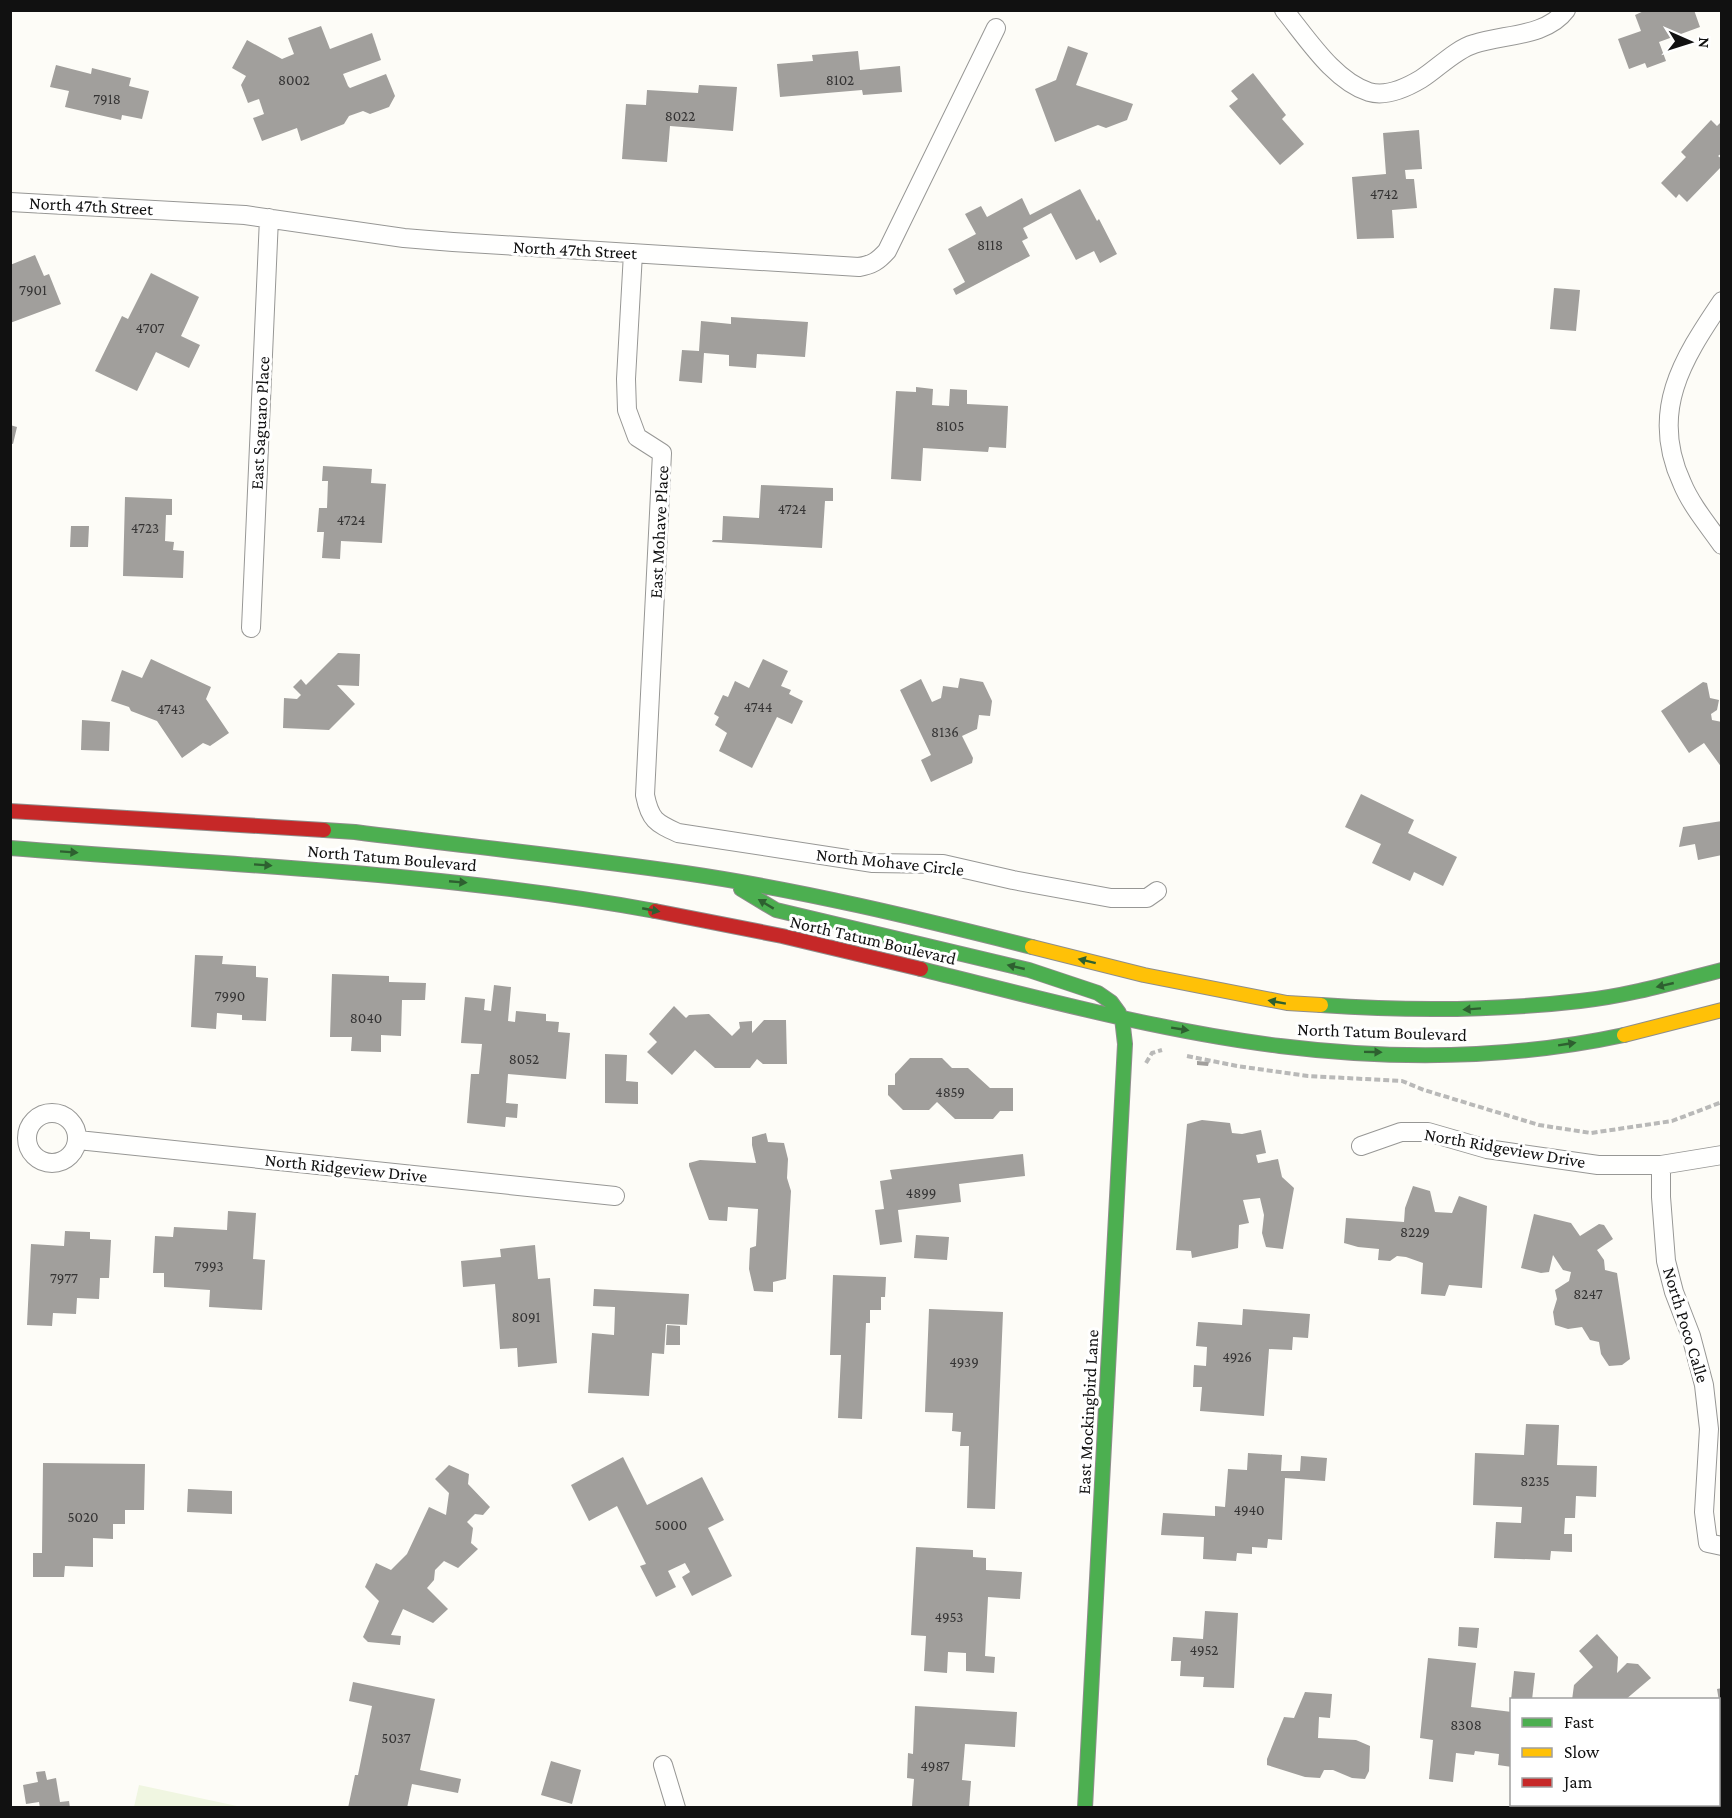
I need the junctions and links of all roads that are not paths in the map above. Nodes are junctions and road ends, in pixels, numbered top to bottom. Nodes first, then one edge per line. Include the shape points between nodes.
1 (1284, 10) edge
2 (1566, 10) edge
3 (996, 28) dead end
4 (10, 202) edge
5 (269, 219) junction
6 (633, 253) junction
7 (1722, 302) edge
8 (1722, 545) edge
9 (251, 628) dead end
10 (10, 811) edge
11 (657, 823) joint
12 (10, 848) edge
13 (724, 879) junction
14 (1157, 891) dead end
15 (1722, 970) edge
16 (1722, 1010) edge
17 (1122, 1018) junction
18 (19, 1136) edge
19 (78, 1140) junction
20 (1361, 1146) dead end
21 (1722, 1155) edge
22 (1661, 1164) junction
23 (615, 1196) dead end
24 (1722, 1546) edge
25 (663, 1765) dead end
26 (676, 1808) edge
27 (1085, 1808) edge

1 - 2 street via 1335,73 1370,92 1396,92 1471,45 1536,30 1559,20
3 - 6 street, North 47th Street via 887,251 870,266
4 - 5 street, North 47th Street
5 - 6 street, North 47th Street via 404,238
5 - 9 street, East Saguaro Place
6 - 11 street, East Mohave Place via 627,410 637,437 662,453 645,795 648,810
7 - 8 street via 1679,371 1670,399 1668,433 1681,483
10 - 13 main road, North Tatum Boulevard via 355,832
11 - 14 street, North Mohave Circle via 678,833 858,861 942,864 1112,898 1148,898
12 -> 17 main road, North Tatum Boulevard via 475,884 637,908 777,935
15 -> 13 main road, North Tatum Boulevard via 1570,1002 1454,1010 1287,1003 1144,975 940,924
17 -> 13 main road via 1111,1002 1081,986 776,910
17 -> 16 main road, North Tatum Boulevard via 1286,1047 1442,1054 1594,1040
17 - 27 main road, East Mockingbird Lane via 1125,1044
18 - 19 street via 34,1121 50,1113 73,1123
18 - 19 street via 36,1158 50,1164 72,1155
19 - 23 street, North Ridgeview Drive
20 - 22 street, North Ridgeview Drive via 1401,1132 1428,1132 1487,1149 1598,1165
21 - 22 street, North Ridgeview Drive
22 - 24 street, North Poco Calle via 1666,1261 1704,1385 1709,1429 1704,1512 1708,1543
25 - 26 street

